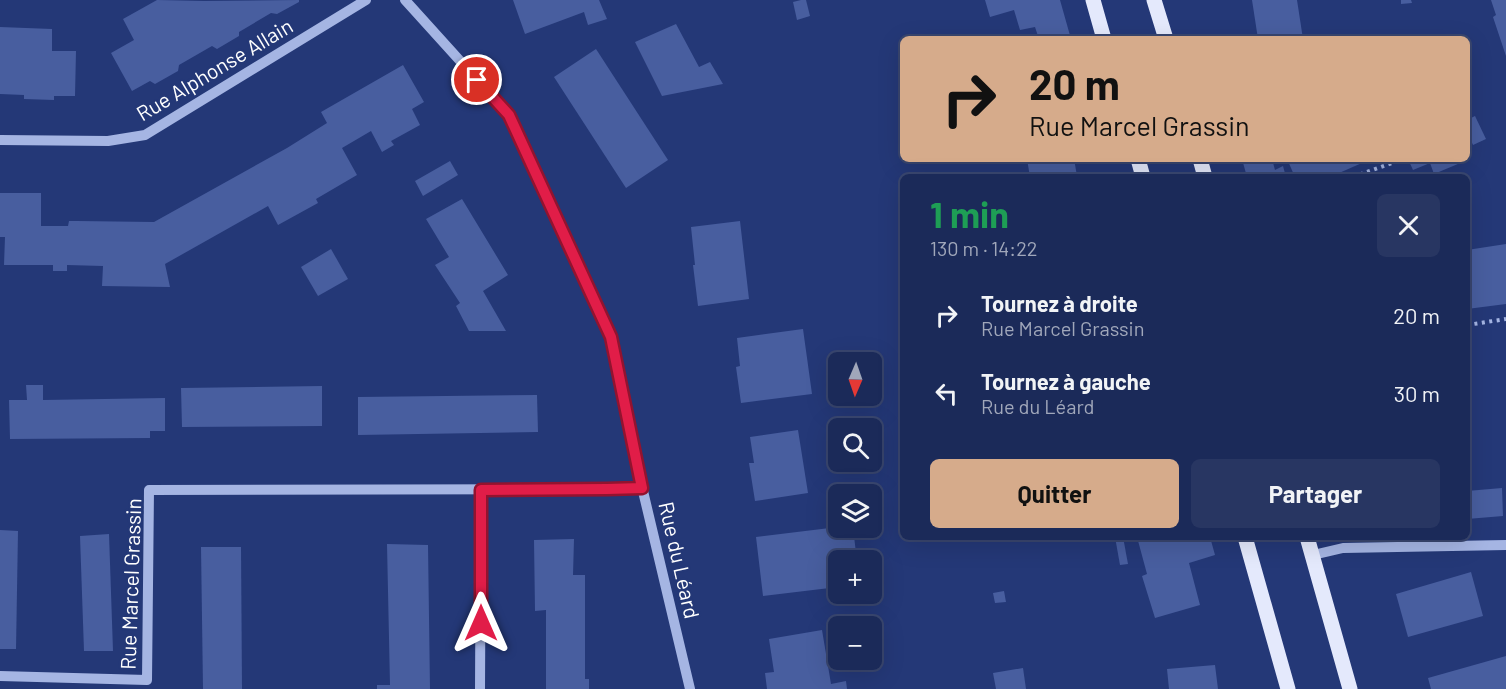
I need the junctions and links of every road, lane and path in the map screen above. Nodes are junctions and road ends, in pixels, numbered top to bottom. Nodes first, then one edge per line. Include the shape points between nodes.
1 (366, 0) edge
2 (405, 0) edge
3 (1093, 0) edge
4 (1154, 0) edge
5 (1103, 36) edge
6 (1165, 36) edge
7 (0, 140) edge
8 (1392, 163) dead end
9 (1361, 174) edge
10 (1506, 319) edge
11 (1470, 325) edge
12 (642, 488) junction
13 (481, 490) junction
14 (1246, 540) edge
15 (1308, 540) edge
16 (1506, 545) edge
17 (1312, 555) junction
18 (0, 676) edge
19 (480, 689) edge
20 (690, 689) edge
21 (1288, 689) edge
22 (1350, 689) edge

1 - 7 street, Rue Alphonse Allain via 145,135 108,141
2 - 12 street, Rue du Léard via 509,115 611,337
3 - 5 main road
4 - 6 main road
8 - 9 path
10 - 11 path
12 - 13 street, Rue Marcel Grassin
12 - 20 street, Rue du Léard
13 - 18 street, Rue Marcel Grassin via 149,490 147,680
13 - 19 street
14 - 21 main road
15 - 17 main road
16 - 17 street via 1344,548
17 - 22 main road

